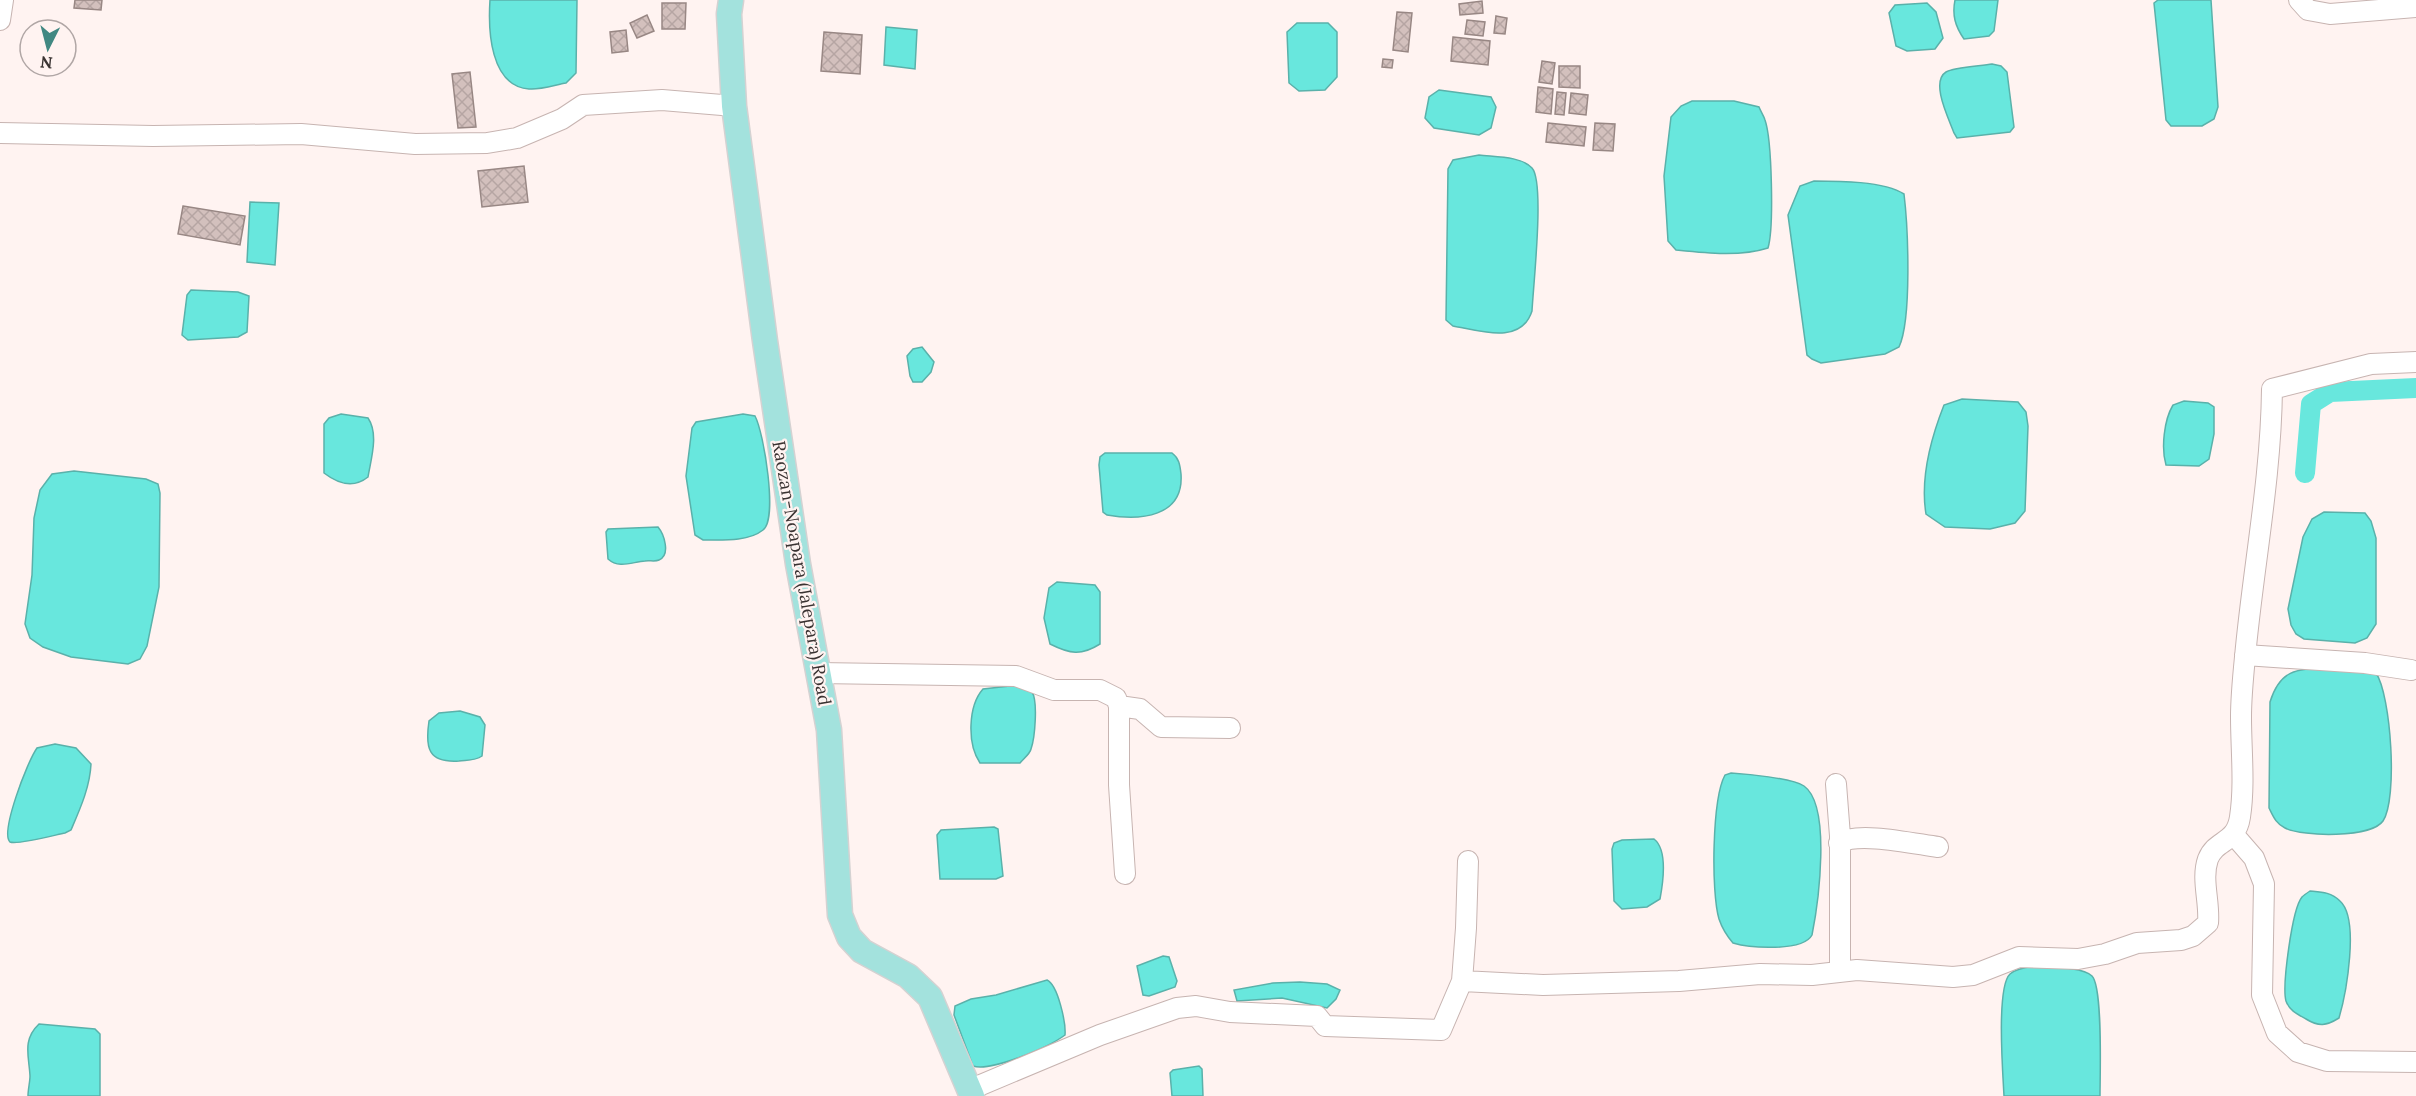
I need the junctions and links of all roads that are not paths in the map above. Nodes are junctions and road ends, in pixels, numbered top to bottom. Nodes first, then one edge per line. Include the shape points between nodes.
1 (3, 0) edge
2 (730, 0) edge
3 (2299, 0) edge
4 (2416, 7) edge
5 (0, 20) edge
6 (734, 106) junction
7 (0, 133) edge
8 (2416, 362) edge
9 (2245, 655) junction
10 (2411, 670) dead end
11 (818, 673) junction
12 (1119, 706) junction
13 (1230, 728) dead end
14 (1836, 784) dead end
15 (2234, 835) junction
16 (1839, 843) junction
17 (1938, 847) dead end
18 (1468, 861) dead end
19 (1125, 874) dead end
20 (1840, 972) junction
21 (1462, 981) junction
22 (2416, 1062) edge
23 (970, 1093) edge

1 - 5 street
2 - 6 main road, Raozan-Noapara (Jalepara) Road
3 - 4 street via 2308,10 2330,14
6 - 7 street via 662,100 583,105 562,119 517,138 487,142 414,144 301,134
6 - 11 main road, Raozan-Noapara (Jalepara) Road via 768,364
8 - 9 street via 2371,364 2272,389 2264,510
9 - 10 street
9 - 15 street via 2241,699 2242,804
11 - 12 street via 1016,676 1054,690 1100,690 1116,698
11 - 23 main road, Raozan-Noapara (Jalepara) Road via 829,730 843,926 862,951 908,976 930,997
12 - 13 street via 1140,708 1161,727
12 - 19 street
14 - 16 street
15 - 20 street via 2208,859 2208,923 2193,936 2137,943 2078,959 2019,957 1973,975
15 - 22 street via 2254,858 2264,884 2262,996 2277,1033 2298,1052 2327,1060
16 - 17 street via 1846,839 1874,839
16 - 20 street
18 - 21 street
20 - 21 street via 1543,985
21 - 23 street via 1441,1029 1325,1026 1317,1016 1230,1012 1196,1006 1177,1008 1100,1035

